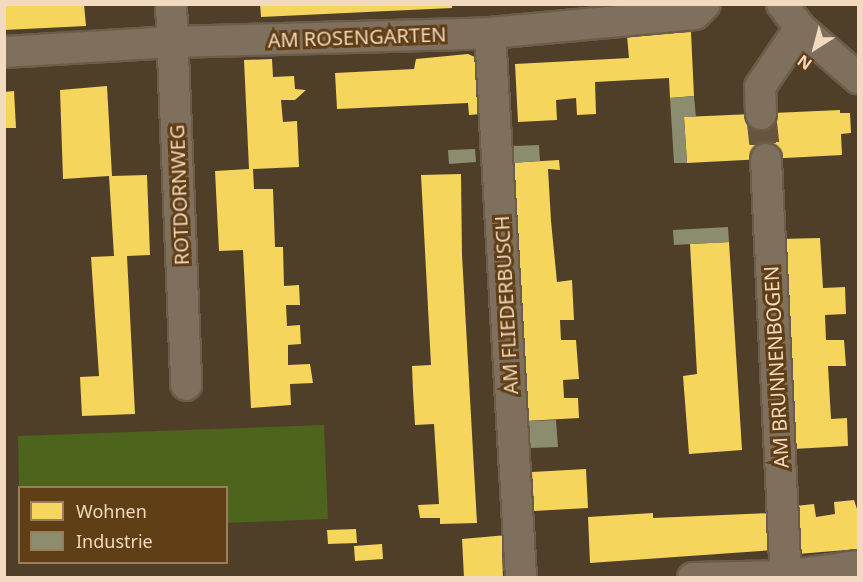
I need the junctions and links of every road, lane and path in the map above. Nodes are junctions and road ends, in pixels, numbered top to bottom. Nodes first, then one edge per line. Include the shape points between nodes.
1 (171, 4) edge
2 (705, 4) edge
3 (782, 4) edge
4 (800, 28) junction
5 (490, 33) junction
6 (173, 42) junction
7 (4, 52) edge
8 (858, 78) edge
9 (761, 114) tunnel mouth
10 (766, 159) tunnel mouth
11 (186, 385) dead end
12 (858, 566) edge
13 (786, 576) junction
14 (521, 578) edge
15 (693, 578) edge

1 - 6 street, ROTDORNWEG
2 - 5 street, AM ROSENGARTEN via 695,14
3 - 4 street
4 - 8 street
4 - 9 street via 760,87
5 - 6 street, AM ROSENGARTEN
5 - 14 street, AM FLIEDERBUSCH
6 - 7 street, AM ROSENGARTEN
6 - 11 street, ROTDORNWEG
10 - 13 street, AM BRUNNENBOGEN
12 - 13 street
13 - 15 street

